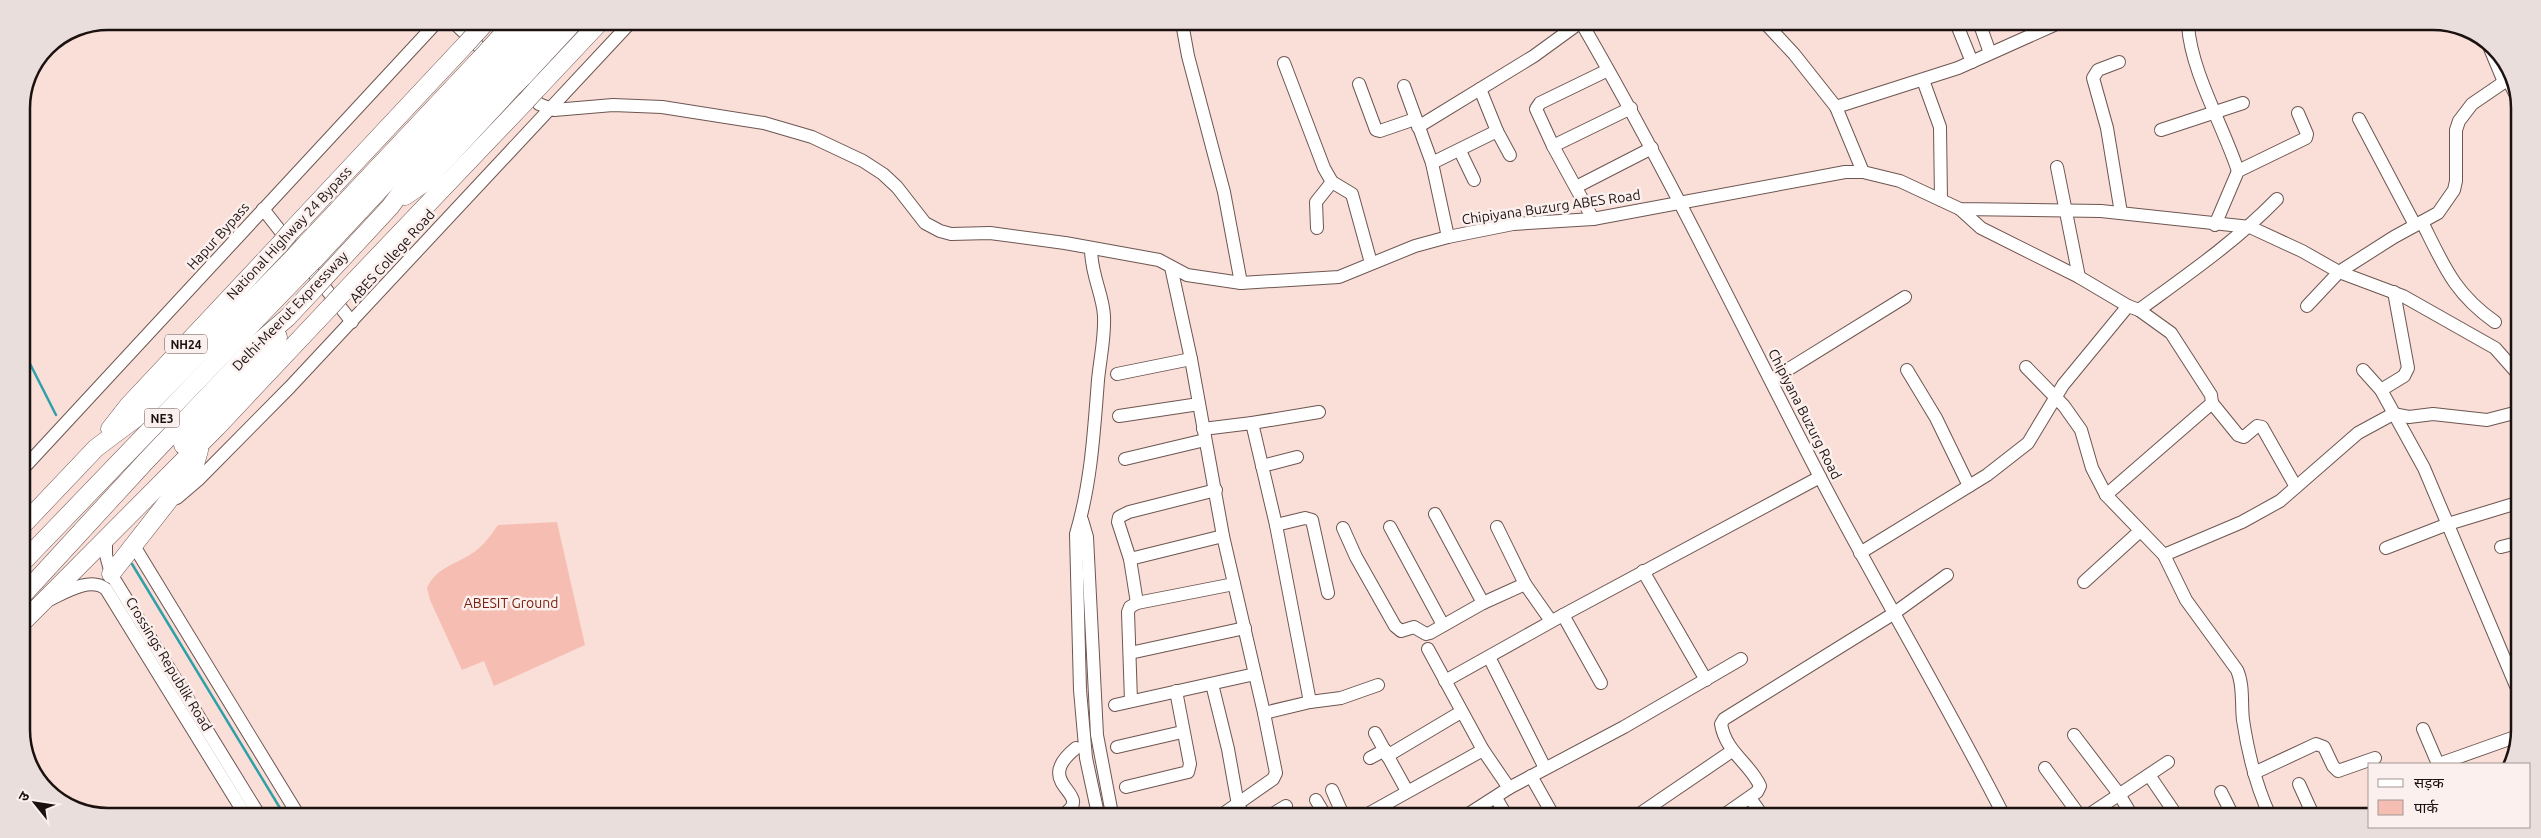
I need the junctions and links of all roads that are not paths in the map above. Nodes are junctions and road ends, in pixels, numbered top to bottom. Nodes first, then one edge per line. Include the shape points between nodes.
1 (430, 30) edge
2 (461, 30) edge
3 (512, 30) edge
4 (531, 30) edge
5 (547, 30) edge
6 (561, 30) edge
7 (592, 30) edge
8 (622, 30) edge
9 (1183, 30) edge
10 (1570, 30) edge
11 (1585, 30) edge
12 (1772, 30) edge
13 (1959, 30) edge
14 (1982, 30) edge
15 (2043, 30) edge
16 (2189, 30) edge
17 (476, 33) edge
18 (1990, 53) junction
19 (1972, 62) junction
20 (2119, 62) dead end
21 (1284, 63) dead end
22 (502, 68) junction
23 (1608, 70) junction
24 (1923, 80) junction
25 (2506, 81) edge
26 (1360, 84) dead end
27 (1404, 86) dead end
28 (1480, 89) junction
29 (2243, 103) dead end
30 (1836, 107) junction
31 (1631, 108) junction
32 (548, 109) junction
33 (2214, 112) junction
34 (2298, 113) dead end
35 (2359, 120) dead end
36 (1417, 123) junction
37 (2161, 130) dead end
38 (1497, 131) junction
39 (1553, 146) junction
40 (1652, 148) junction
41 (1460, 151) junction
42 (1510, 155) dead end
43 (1432, 163) junction
44 (2058, 167) dead end
45 (2238, 171) junction
46 (1863, 172) junction
47 (1474, 180) dead end
48 (1332, 182) junction
49 (1576, 187) junction
50 (2277, 199) dead end
51 (1941, 200) junction
52 (1681, 202) junction
53 (263, 209) junction
54 (1960, 209) junction
55 (2067, 210) junction
56 (2121, 213) junction
57 (1592, 219) junction
58 (2419, 224) junction
59 (2215, 225) junction
60 (2250, 227) junction
61 (1317, 228) dead end
62 (1448, 237) junction
63 (1091, 249) junction
64 (303, 260) junction
65 (1371, 263) junction
66 (1171, 267) junction
67 (2339, 272) junction
68 (2080, 277) junction
69 (272, 280) junction
70 (1241, 283) junction
71 (2394, 292) junction
72 (1905, 297) dead end
73 (2307, 306) dead end
74 (2134, 308) junction
75 (287, 318) junction
76 (352, 322) junction
77 (2495, 322) dead end
78 (1191, 359) junction
79 (2511, 366) edge
80 (2026, 367) dead end
81 (1907, 370) dead end
82 (2363, 370) dead end
83 (1117, 374) dead end
84 (1771, 380) junction
85 (2381, 390) junction
86 (2057, 397) junction
87 (2212, 403) junction
88 (1199, 404) junction
89 (173, 406) junction
90 (1319, 412) dead end
91 (2393, 414) junction
92 (2511, 414) edge
93 (1119, 416) dead end
94 (1252, 423) junction
95 (1204, 435) junction
96 (200, 445) junction
97 (96, 448) junction
98 (1297, 457) dead end
99 (1125, 458) dead end
100 (30, 462) edge
101 (1262, 466) junction
102 (1820, 477) junction
103 (1969, 486) junction
104 (2296, 487) junction
105 (1216, 490) junction
106 (2106, 494) junction
107 (168, 501) junction
108 (2511, 505) edge
109 (1435, 514) dead end
110 (30, 518) edge
111 (1082, 520) junction
112 (2448, 524) junction
113 (1276, 525) junction
114 (1390, 527) dead end
115 (1343, 528) dead end
116 (1497, 528) dead end
117 (2140, 532) junction
118 (1223, 536) junction
119 (106, 538) junction
120 (2511, 544) edge
121 (134, 546) junction
122 (2501, 547) dead end
123 (2386, 548) dead end
124 (1860, 553) junction
125 (2164, 555) junction
126 (30, 556) edge
127 (1130, 558) junction
128 (1643, 571) junction
129 (111, 574) junction
130 (1947, 575) dead end
131 (2084, 582) dead end
132 (1234, 584) junction
133 (1525, 584) junction
134 (30, 588) edge
135 (1328, 593) dead end
136 (42, 603) junction
137 (1137, 603) junction
138 (1483, 603) junction
139 (1563, 614) junction
140 (1893, 614) junction
141 (30, 616) edge
142 (1551, 621) junction
143 (1443, 625) junction
144 (1245, 628) junction
145 (1428, 649) dead end
146 (1130, 653) junction
147 (1489, 657) junction
148 (1741, 659) dead end
149 (1255, 674) junction
150 (2511, 674) edge
151 (1706, 680) junction
152 (1444, 681) junction
153 (1602, 683) dead end
154 (1212, 684) junction
155 (1378, 686) dead end
156 (1176, 692) junction
157 (1131, 701) junction
158 (1310, 702) junction
159 (1115, 705) dead end
160 (1264, 712) junction
161 (1462, 712) junction
162 (2423, 729) dead end
163 (1182, 732) junction
164 (1375, 733) dead end
165 (2074, 735) dead end
166 (2510, 739) edge
167 (1117, 747) dead end
168 (1076, 748) dead end
169 (1483, 750) junction
170 (1732, 751) junction
171 (1386, 753) junction
172 (1370, 758) dead end
173 (2375, 758) dead end
174 (2168, 762) dead end
175 (2439, 763) edge
176 (2442, 763) edge
177 (1545, 768) junction
178 (2045, 768) dead end
179 (2254, 773) junction
180 (2149, 775) junction
181 (1531, 776) junction
182 (2299, 784) dead end
183 (1126, 787) dead end
184 (1509, 788) junction
185 (1332, 790) dead end
186 (1407, 791) junction
187 (2222, 792) dead end
188 (2118, 794) junction
189 (1496, 798) junction
190 (1750, 798) junction
191 (1316, 800) dead end
192 (1286, 806) dead end
193 (242, 808) edge
194 (255, 808) edge
195 (295, 808) edge
196 (1069, 808) edge
197 (1097, 808) edge
198 (1111, 808) edge
199 (1240, 808) edge
200 (1242, 808) edge
201 (1282, 808) edge
202 (1321, 808) edge
203 (1340, 808) edge
204 (1378, 808) edge
205 (1479, 808) edge
206 (1502, 808) edge
207 (1549, 808) edge
208 (1648, 808) edge
209 (1735, 808) edge
210 (1757, 808) edge
211 (2000, 808) edge
212 (2074, 808) edge
213 (2098, 808) edge
214 (2127, 808) edge
215 (2172, 808) edge
216 (2229, 808) edge
217 (2267, 808) edge
218 (2310, 808) edge

1 - 53 street, Hapur Bypass
2 - 32 street
3 - 22 highway
4 - 22 highway, Delhi-Meerut Expressway / NE3
5 - 22 highway, Delhi-Meerut Expressway / NE3
6 - 22 highway
7 - 96 highway
8 - 32 street, ABES College Road
9 - 70 street via 1224,192
10 - 28 street
11 - 23 street, Chipiyana Buzurg Road
12 - 30 street
13 - 19 street
14 - 18 street
15 - 18 street
16 - 33 street via 2200,77
17 - 97 highway, National Highway 24 Bypass / NH24 via 128,406
18 - 19 street
19 - 24 street
20 - 56 street via 2098,70 2093,78 2107,128
21 - 48 street
22 - 64 highway, Delhi-Meerut Expressway / NE3
22 - 75 highway, Delhi-Meerut Expressway / NE3 via 390,207
23 - 31 street, Chipiyana Buzurg Road
23 - 39 street via 1537,106 1536,113
24 - 30 street
24 - 51 street via 1940,127
25 - 58 street via 2472,104 2459,121 2454,190 2438,213
26 - 36 street via 1376,130
27 - 36 street
28 - 36 street
28 - 38 street
29 - 33 street
30 - 46 street
31 - 39 street
31 - 40 street, Chipiyana Buzurg Road
32 - 63 street, Chipiyana Buzurg ABES Road via 613,105 662,107 764,123 812,137 863,161 883,174 926,223 940,231 1043,240
32 - 76 street, ABES College Road
33 - 37 street
33 - 45 street via 2227,137
34 - 45 street via 2306,138
35 - 58 street
36 - 43 street
38 - 41 street
38 - 42 street
39 - 49 street
40 - 49 street
40 - 52 street, Chipiyana Buzurg Road
41 - 43 street
41 - 47 street
43 - 62 street
44 - 55 street
45 - 59 street
46 - 51 street, Chipiyana Buzurg ABES Road via 1900,181
46 - 52 street, Chipiyana Buzurg ABES Road via 1830,173
48 - 61 street via 1316,202
48 - 65 street via 1352,194
49 - 57 street
50 - 60 street
51 - 54 street, Chipiyana Buzurg ABES Road
52 - 57 street, Chipiyana Buzurg ABES Road
52 - 84 street, Chipiyana Buzurg Road
53 - 76 street
53 - 100 street, Hapur Bypass
54 - 55 street
54 - 68 street via 1981,228
55 - 56 street
55 - 68 street
56 - 59 street
57 - 62 street, Chipiyana Buzurg ABES Road via 1513,224
58 - 67 street
58 - 77 street via 2459,290 2472,305
59 - 60 street
60 - 67 street
60 - 74 street via 2201,267
62 - 65 street, Chipiyana Buzurg ABES Road
63 - 66 street, Chipiyana Buzurg ABES Road via 1158,260
63 - 111 street via 1091,266 1103,308 1104,332 1092,460
64 - 69 highway
64 - 89 highway, Delhi-Meerut Expressway / NE3
65 - 70 street, Chipiyana Buzurg ABES Road via 1339,277
66 - 70 street, Chipiyana Buzurg ABES Road via 1192,276
66 - 78 street
67 - 71 street
67 - 73 street
68 - 74 street
69 - 89 highway via 266,299 176,392
69 - 97 highway via 136,418
71 - 79 street via 2494,348
71 - 85 street via 2408,368 2404,376
72 - 84 street
74 - 86 street via 2064,385
74 - 87 street via 2163,326 2178,341 2211,394
75 - 119 highway via 276,341 117,517
75 - 134 highway, Delhi-Meerut Expressway via 259,342 166,439
76 - 107 street, ABES College Road via 198,480 178,498
78 - 83 street
78 - 88 street
80 - 86 street
81 - 103 street via 1936,418
82 - 85 street
84 - 102 street, Chipiyana Buzurg Road
85 - 91 street
86 - 103 street via 2028,443
86 - 106 street via 2081,430 2092,468
87 - 104 street via 2238,436 2244,437 2257,426 2262,427
87 - 106 street
88 - 93 street
88 - 95 street
89 - 126 highway, Delhi-Meerut Expressway / NE3
90 - 94 street
91 - 92 street via 2409,417 2433,414 2487,420
91 - 104 street via 2358,433
91 - 112 street via 2420,459
94 - 95 street
94 - 101 street
95 - 99 street
95 - 105 street
96 - 107 highway via 194,468
96 - 119 highway
97 - 110 highway
98 - 101 street
101 - 113 street
102 - 124 street, Chipiyana Buzurg Road
102 - 128 street
103 - 124 street
104 - 125 street via 2280,501 2242,522
105 - 118 street
105 - 127 street via 1123,514 1118,522
106 - 117 street
107 - 121 highway
108 - 112 street
109 - 138 street
111 - 197 street via 1076,534 1080,690 1086,758
111 - 198 street via 1087,537 1097,735
112 - 123 street
112 - 150 street
113 - 135 street via 1306,518 1312,520
113 - 158 street
114 - 143 street
115 - 143 street via 1356,558 1398,629 1416,627 1428,634
116 - 133 street
117 - 125 street
117 - 131 street
118 - 127 street
118 - 132 street
119 - 129 street, Crossings Republik Road
119 - 136 highway
120 - 122 street
121 - 129 highway
121 - 195 street
124 - 140 street, Chipiyana Buzurg Road
125 - 179 street via 2186,600 2240,675 2243,719
127 - 137 street
128 - 139 street
128 - 151 street
129 - 194 street, Crossings Republik Road
130 - 140 street
132 - 137 street
132 - 144 street
133 - 138 street
133 - 142 street
136 - 141 highway
136 - 193 street, Crossings Republik Road via 88,584 106,589
137 - 146 street via 1128,612
138 - 143 street
139 - 142 street
139 - 153 street
140 - 170 street via 1729,714 1721,724
140 - 211 street, Chipiyana Buzurg Road via 1940,693
142 - 147 street
144 - 146 street
144 - 149 street
145 - 152 street
146 - 157 street
147 - 152 street
147 - 177 street
148 - 151 street
149 - 154 street
149 - 160 street
151 - 177 street
152 - 161 street
154 - 156 street
154 - 199 street
155 - 158 street via 1341,698
156 - 157 street
156 - 163 street
157 - 159 street
158 - 160 street
160 - 200 street via 1276,774
161 - 169 street
161 - 171 street
162 - 175 street
163 - 167 street
163 - 183 street via 1190,764 1188,772
164 - 171 street
165 - 188 street
166 - 176 street
168 - 196 street via 1063,761 1058,774 1059,781 1071,793 1073,804
169 - 184 street
169 - 186 street
170 - 190 street via 1760,786
170 - 208 street
171 - 172 street
171 - 186 street
173 - 179 street via 2338,771 2324,748 2316,744
174 - 180 street
177 - 181 street
178 - 212 street
179 - 217 street
180 - 188 street
180 - 215 street
181 - 184 street
181 - 207 street
182 - 218 street
184 - 189 street
185 - 203 street
186 - 204 street
187 - 216 street
188 - 213 street
188 - 214 street
189 - 205 street
189 - 206 street
190 - 209 street
190 - 210 street
191 - 202 street
192 - 201 street

